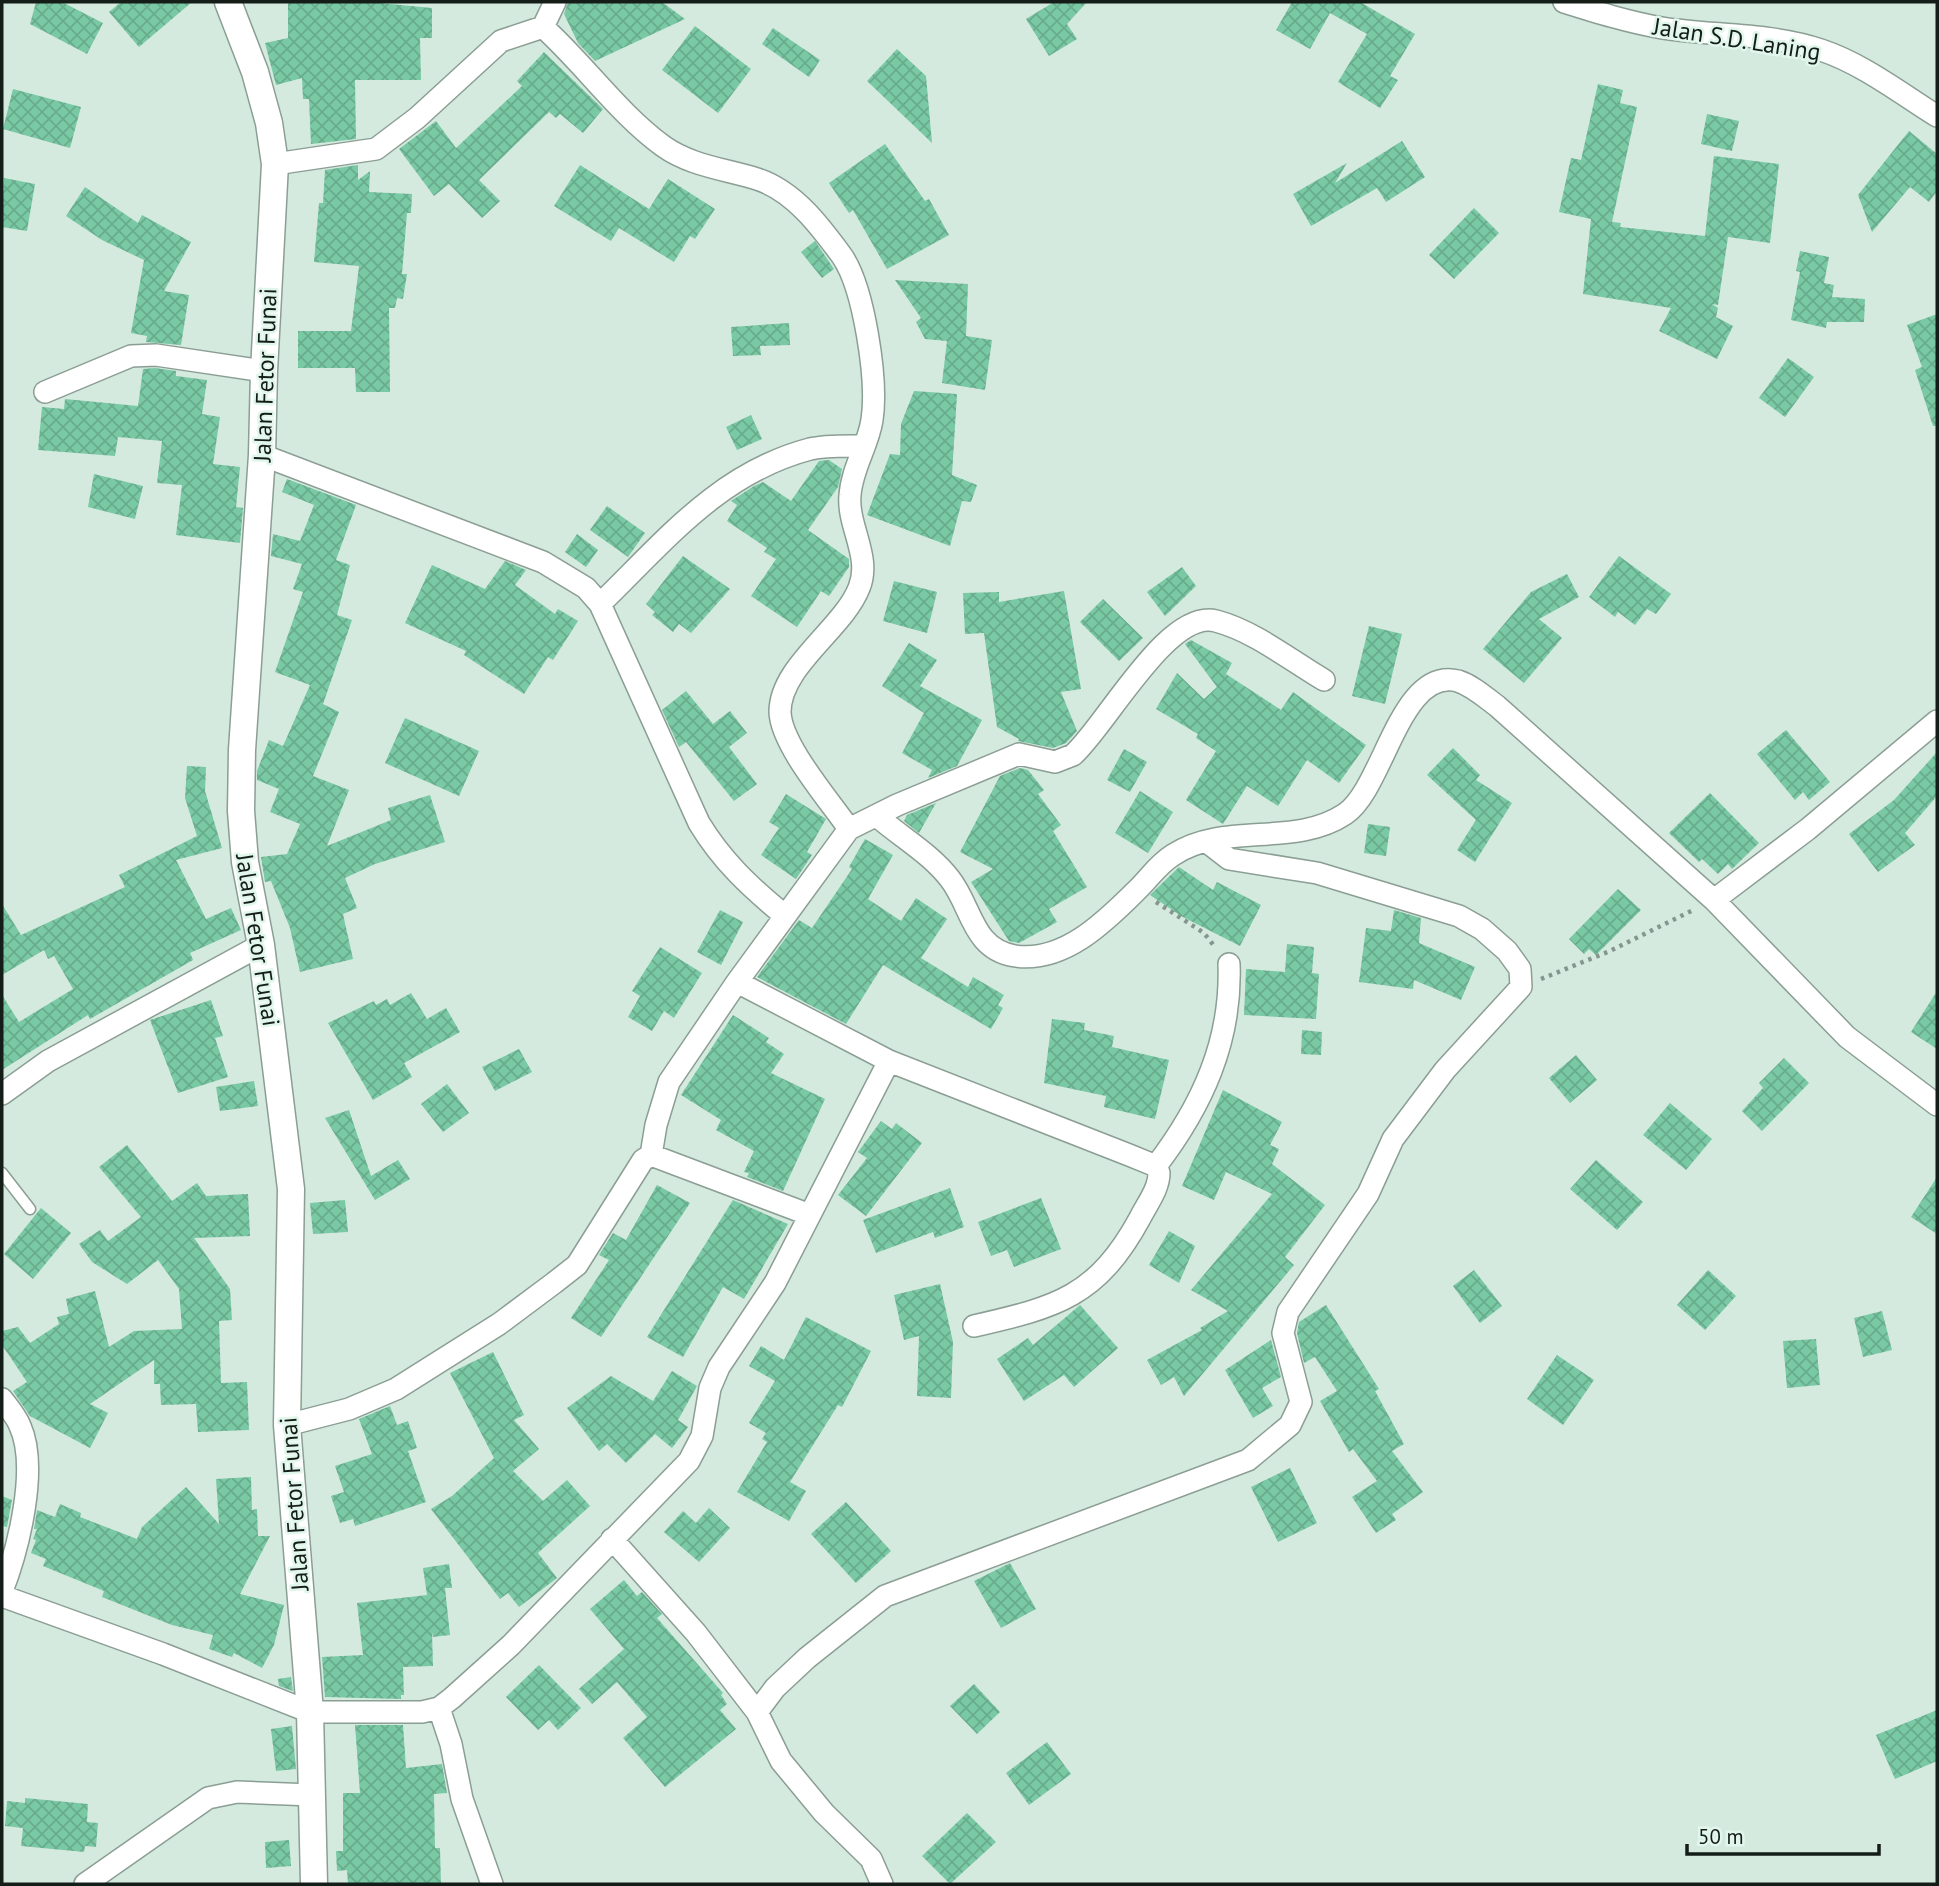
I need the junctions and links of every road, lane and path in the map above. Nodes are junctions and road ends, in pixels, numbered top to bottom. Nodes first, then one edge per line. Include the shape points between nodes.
1 (228, 2) edge
2 (555, 2) edge
3 (1564, 2) edge
4 (542, 27) junction
5 (1937, 116) edge
6 (275, 164) junction
7 (264, 371) junction
8 (45, 392) dead end
9 (864, 446) junction
10 (262, 455) junction
11 (600, 604) junction
12 (1324, 680) dead end
13 (1937, 721) edge
14 (878, 817) junction
15 (849, 830) junction
16 (1207, 842) junction
17 (1137, 890) junction
18 (1714, 900) junction
19 (784, 915) junction
20 (261, 945) junction
21 (1229, 964) joint
22 (737, 982) junction
23 (1521, 987) junction
24 (889, 1061) junction
25 (2, 1094) edge
26 (1937, 1105) edge
27 (652, 1155) junction
28 (1156, 1167) junction
29 (2, 1173) edge
30 (30, 1209) dead end
31 (810, 1215) junction
32 (974, 1326) dead end
33 (2, 1399) edge
34 (287, 1425) junction
35 (612, 1539) junction
36 (2, 1594) edge
37 (439, 1707) junction
38 (310, 1712) junction
39 (757, 1712) junction
40 (312, 1795) junction
41 (85, 1884) edge
42 (314, 1884) edge
43 (492, 1884) edge
44 (882, 1884) edge

1 - 6 street, Jalan Fetor Funai via 255,72
2 - 4 street
3 - 5 street, Jalan S.D. Laning via 1663,28 1821,50 1856,65
4 - 6 street via 501,41 376,149
4 - 9 street via 663,146 690,161 788,195 822,231 856,281 874,386 872,422
6 - 7 street, Jalan Fetor Funai
7 - 8 street via 156,355 131,356
7 - 10 street, Jalan Fetor Funai
9 - 11 street via 813,448 742,476 709,498
9 - 15 street via 849,498 862,545 860,587 802,663 780,710 792,746
10 - 11 street via 543,562 586,588
10 - 20 street, Jalan Fetor Funai via 241,811 245,862
11 - 19 street via 699,823 746,884
12 - 14 street via 1233,626 1193,621 1165,643 1073,755 1055,762 1019,754
13 - 18 street via 1808,830
14 - 15 street
14 - 17 street via 951,880 986,943 1012,956 1039,957 1072,945
15 - 19 street
16 - 17 street via 1175,853
16 - 18 street via 1251,834 1307,832 1349,812 1422,689 1435,681 1455,681 1497,706
16 - 23 street via 1229,859 1317,873 1460,916 1507,951 1520,969
17 - 21 path via 1204,933
18 - 23 path via 1610,951
18 - 26 street via 1847,1037
19 - 22 street
20 - 25 street via 48,1061
20 - 34 street, Jalan Fetor Funai via 291,1189
21 - 28 street via 1227,1012 1211,1072 1187,1125
22 - 24 street
22 - 27 street via 669,1082
23 - 39 street via 1445,1070 1393,1139 1368,1194 1288,1312 1283,1333 1301,1402 1290,1425 1248,1460 870,1604 775,1688
24 - 28 street
24 - 31 street
27 - 31 street
27 - 34 street via 643,1160 577,1265 499,1324 396,1389 349,1409
28 - 32 street via 1159,1179 1131,1234 1093,1281 1073,1296 1044,1307
29 - 30 lane
31 - 35 street via 775,1283 719,1367 697,1448 666,1488
33 - 36 street via 20,1426 26,1468 20,1528
34 - 38 street, Jalan Fetor Funai
35 - 37 street via 511,1645
35 - 39 street via 696,1633
36 - 38 street
37 - 38 street via 422,1712
37 - 43 street via 462,1799
38 - 40 street, Jalan Fetor Funai
39 - 44 street via 782,1761 870,1859
40 - 41 street via 237,1792 208,1798
40 - 42 street, Jalan Fetor Funai

